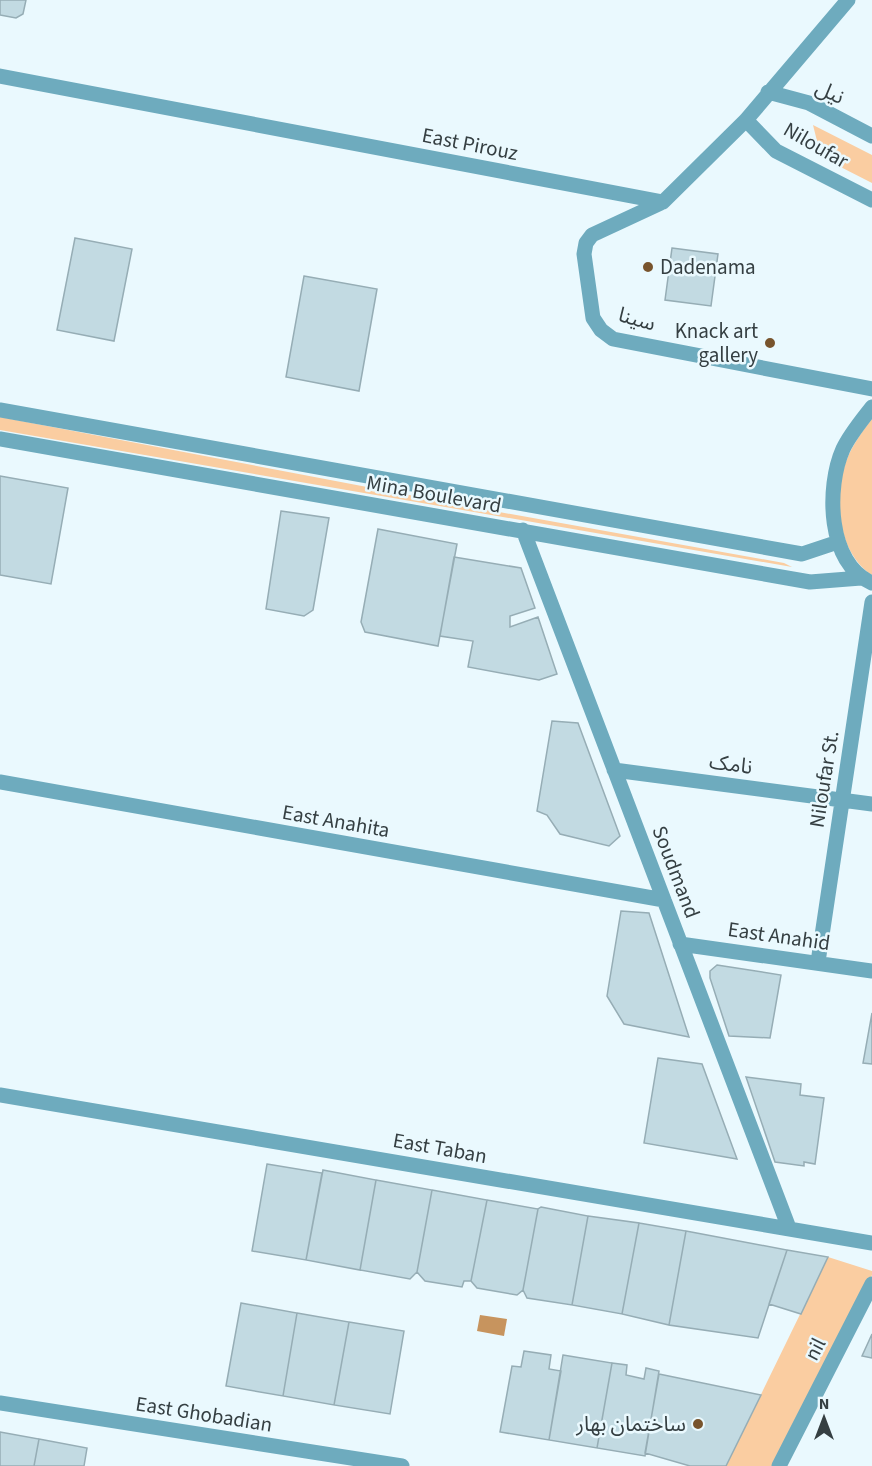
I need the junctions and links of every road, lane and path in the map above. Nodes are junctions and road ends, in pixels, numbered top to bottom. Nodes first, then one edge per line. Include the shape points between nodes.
1 (848, 0) edge
2 (0, 76) edge
3 (768, 92) junction
4 (746, 120) junction
5 (872, 136) edge
6 (872, 200) edge
7 (663, 202) junction
8 (872, 389) edge
9 (872, 406) edge
10 (0, 410) edge
11 (0, 439) edge
12 (523, 530) junction
13 (838, 542) junction
14 (867, 581) edge
15 (872, 602) edge
16 (614, 770) junction
17 (0, 782) edge
18 (842, 800) junction
19 (872, 804) edge
20 (664, 900) junction
21 (680, 944) junction
22 (818, 962) junction
23 (872, 971) edge
24 (0, 1095) edge
25 (789, 1228) junction
26 (872, 1242) edge
27 (872, 1284) edge
28 (0, 1403) edge
29 (402, 1466) edge
30 (779, 1466) edge

1 - 3 street
2 - 7 street, East Pirouz
3 - 4 street
3 - 5 street, نیل via 809,103
4 - 6 street, Niloufar via 776,151
4 - 7 street
7 - 8 street, سینا via 592,235 586,243 584,254 593,318 602,330 613,339
9 - 13 street via 843,447 836,468 832,493
10 - 13 street, Mina Boulevard via 802,554
11 - 12 street, Mina Boulevard
12 - 14 street, Mina Boulevard via 810,582
12 - 16 street, Soudmand
13 - 14 street via 847,562
15 - 18 street, Niloufar St.
16 - 18 street, نامک
16 - 20 street, Soudmand
17 - 20 street, East Anahita
18 - 19 street, نامک
18 - 22 street, Niloufar St.
20 - 21 street, Soudmand
21 - 22 street, East Anahid
21 - 25 street, Soudmand
22 - 23 street, East Anahid
24 - 25 street, East Taban
25 - 26 street, East Taban
27 - 30 street, nil
28 - 29 street, East Ghobadian

